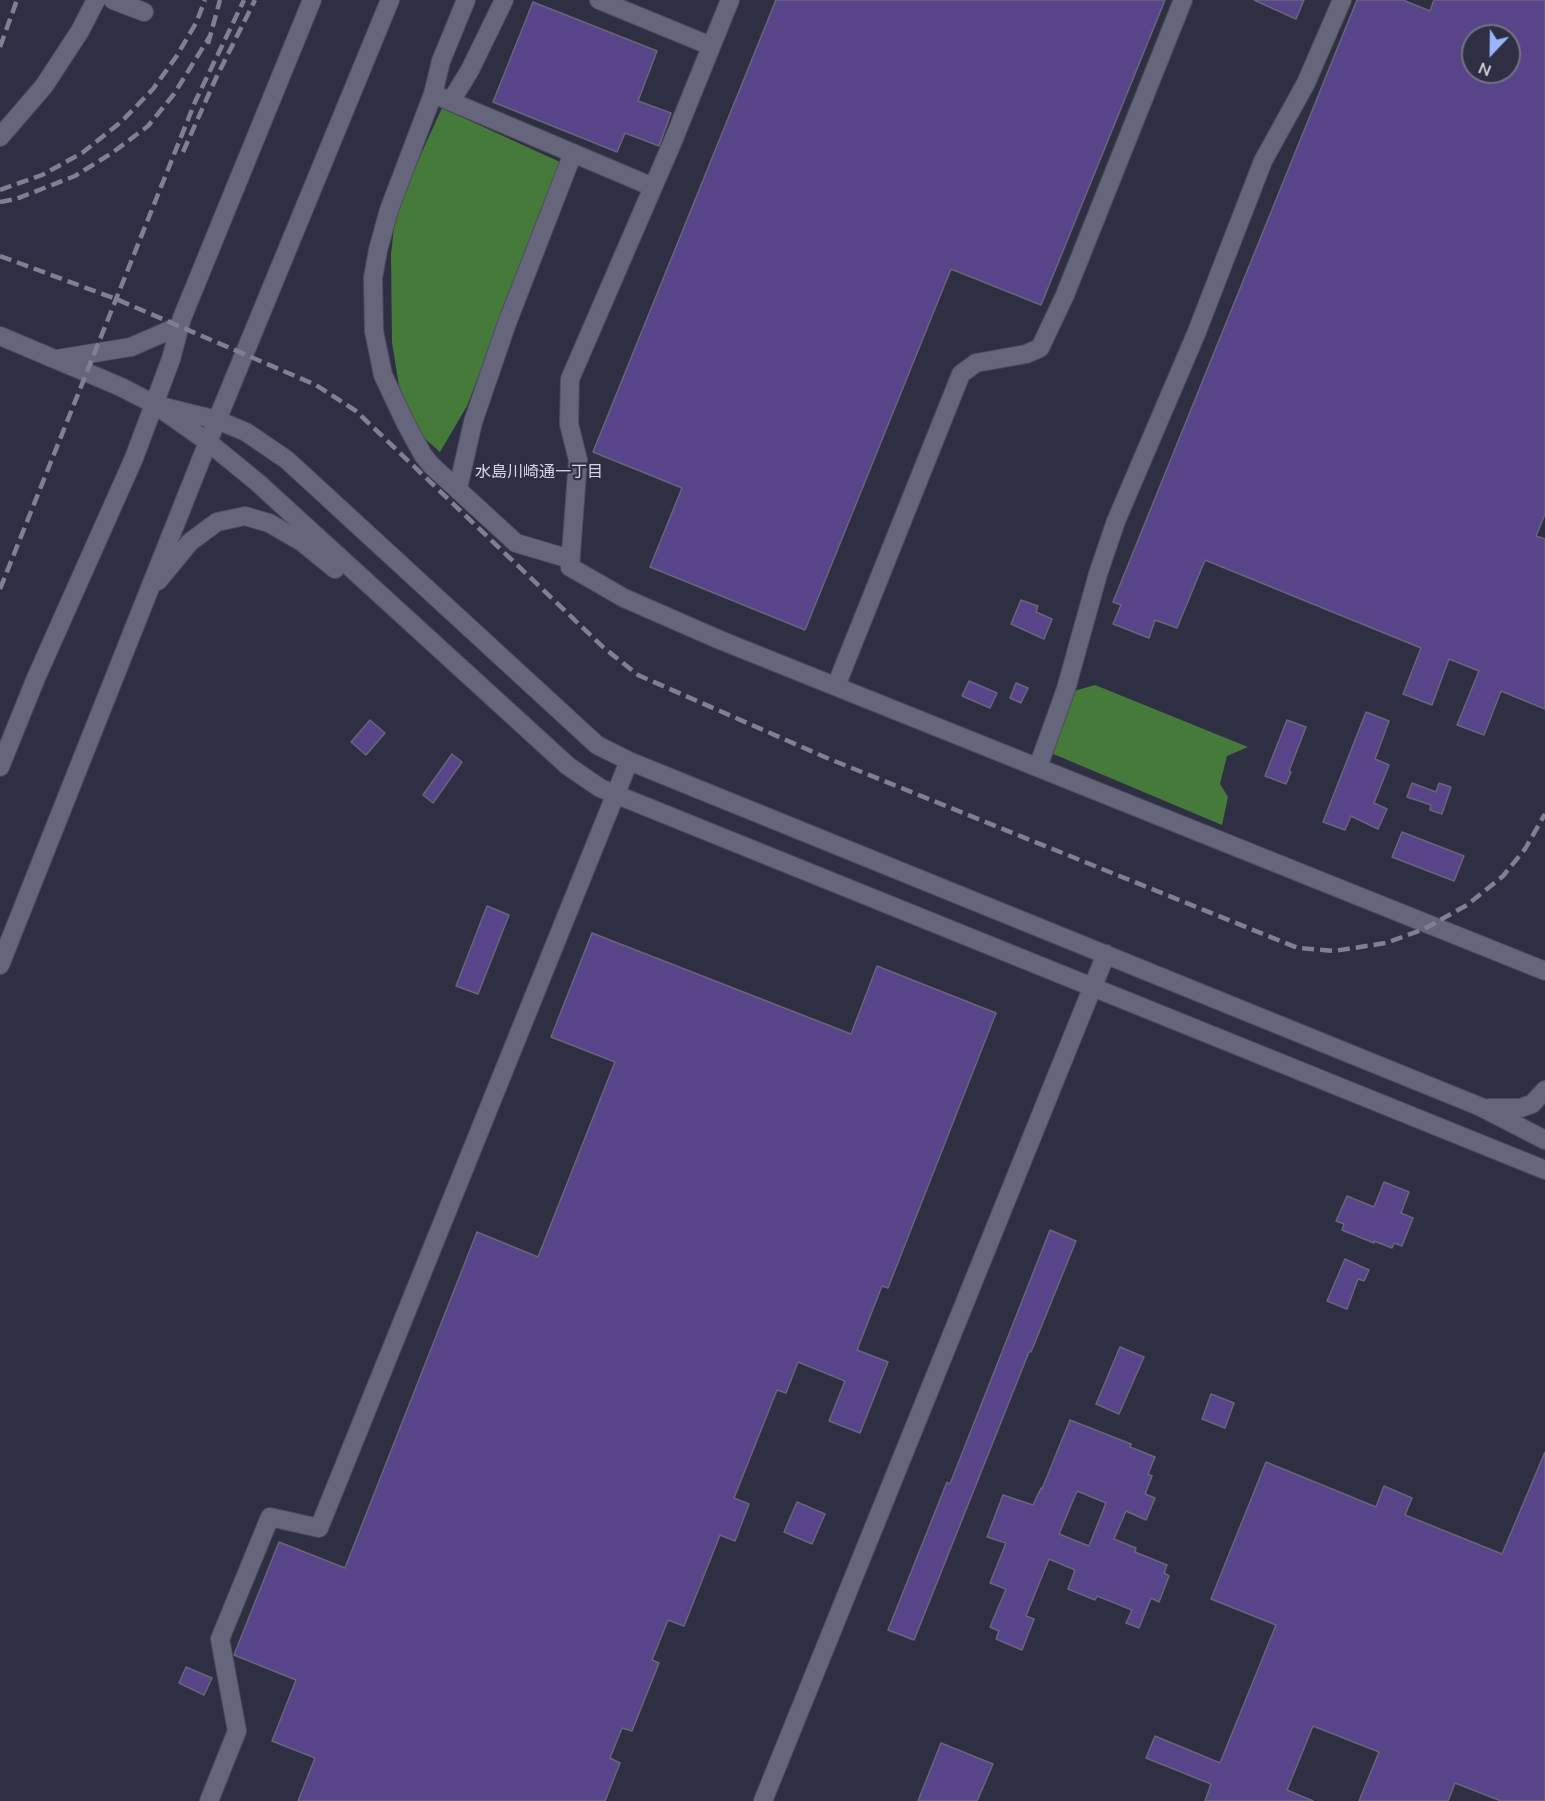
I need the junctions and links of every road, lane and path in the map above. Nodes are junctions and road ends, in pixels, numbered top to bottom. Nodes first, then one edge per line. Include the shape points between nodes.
1 (96, 0) edge
2 (113, 0) edge
3 (312, 0) edge
4 (390, 0) edge
5 (466, 0) edge
6 (504, 0) edge
7 (599, 0) edge
8 (730, 0) edge
9 (1183, 0) edge
10 (1342, 0) edge
11 (144, 12) dead end
12 (711, 46) junction
13 (433, 94) junction
14 (451, 101) junction
15 (0, 137) edge
16 (573, 153) junction
17 (653, 187) junction
18 (179, 326) junction
19 (0, 336) edge
20 (57, 359) junction
21 (154, 404) junction
22 (217, 420) junction
23 (208, 442) junction
24 (458, 488) junction
25 (570, 559) junction
26 (149, 590) junction
27 (434, 644) junction
28 (836, 686) junction
29 (629, 761) junction
30 (0, 767) edge
31 (1038, 767) junction
32 (616, 795) junction
33 (1106, 954) junction
34 (0, 965) edge
35 (1545, 971) edge
36 (1093, 987) junction
37 (1545, 1090) edge
38 (1481, 1107) junction
39 (1545, 1140) edge
40 (1545, 1170) edge
41 (208, 1801) edge
42 (763, 1801) edge

1 - 15 lane via 44,86
2 - 11 lane
3 - 18 lane
4 - 22 lane
5 - 13 lane via 441,61
6 - 14 lane
7 - 12 lane
8 - 12 lane
9 - 28 lane via 1040,348 976,363 961,374
10 - 31 lane via 1306,83 1263,161 1196,334 1116,521
12 - 17 lane
13 - 14 lane
13 - 24 lane via 378,250 373,278 374,331 382,375 405,422 431,465
14 - 16 lane
16 - 17 lane
16 - 24 lane via 473,422
17 - 25 lane via 570,378 569,424 578,460
18 - 20 lane via 131,347
18 - 21 lane
19 - 20 lane
20 - 21 lane
21 - 22 lane
21 - 23 lane
21 - 30 lane
22 - 23 lane
22 - 29 lane via 246,432 287,460 597,745
23 - 26 lane
23 - 27 lane
24 - 25 lane via 516,543
25 - 28 lane via 570,567 624,598
26 - 27 lane via 190,542 218,522 245,516 269,523 302,542 393,618
26 - 34 lane
27 - 32 lane via 568,766
28 - 31 lane
29 - 32 lane
29 - 33 lane
31 - 35 lane
32 - 36 lane
32 - 41 lane via 319,1528 270,1517 220,1639 237,1731
33 - 36 lane
33 - 38 lane
36 - 40 lane
36 - 42 lane
37 - 38 lane via 1532,1104 1520,1108
38 - 39 lane

